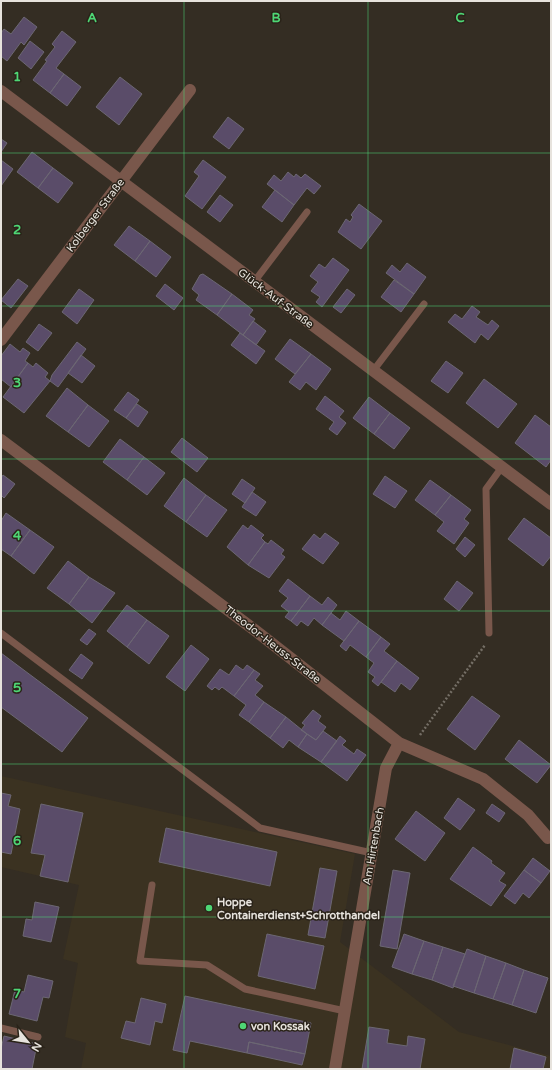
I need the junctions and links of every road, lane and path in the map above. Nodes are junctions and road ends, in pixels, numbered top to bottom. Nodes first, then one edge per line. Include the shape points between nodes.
1 (190, 90) dead end
2 (1, 91) edge
3 (121, 181) junction
4 (307, 212) dead end
5 (254, 282) junction
6 (424, 304) dead end
7 (1, 340) edge
8 (373, 371) junction
9 (1, 440) edge
10 (502, 467) junction
11 (551, 504) edge
12 (489, 633) joint
13 (2, 634) edge
14 (399, 743) junction
15 (410, 749) junction
16 (548, 838) dead end
17 (372, 853) junction
18 (152, 886) dead end
19 (345, 1011) junction
20 (1, 1028) edge
21 (38, 1037) dead end
22 (335, 1069) edge

1 - 3 street, Kolberger Straße
2 - 3 street, Glück-Auf-Straße
3 - 5 street, Glück-Auf-Straße
3 - 7 street, Kolberger Straße
4 - 5 lane
5 - 8 street, Glück-Auf-Straße
6 - 8 lane
8 - 10 street, Glück-Auf-Straße
9 - 14 street, Theodor-Heuss-Straße via 256,631
10 - 11 street, Glück-Auf-Straße
10 - 12 lane via 486,488
12 - 15 path via 483,649
13 - 17 lane via 260,828
14 - 15 street, Theodor-Heuss-Straße
14 - 17 street, Am Hirtenbach via 386,768
15 - 16 street, Theodor-Heuss-Straße via 483,779 528,815
17 - 19 street, Am Hirtenbach
18 - 19 lane via 140,960 207,964 245,989
19 - 22 street, Am Hirtenbach
20 - 21 lane

